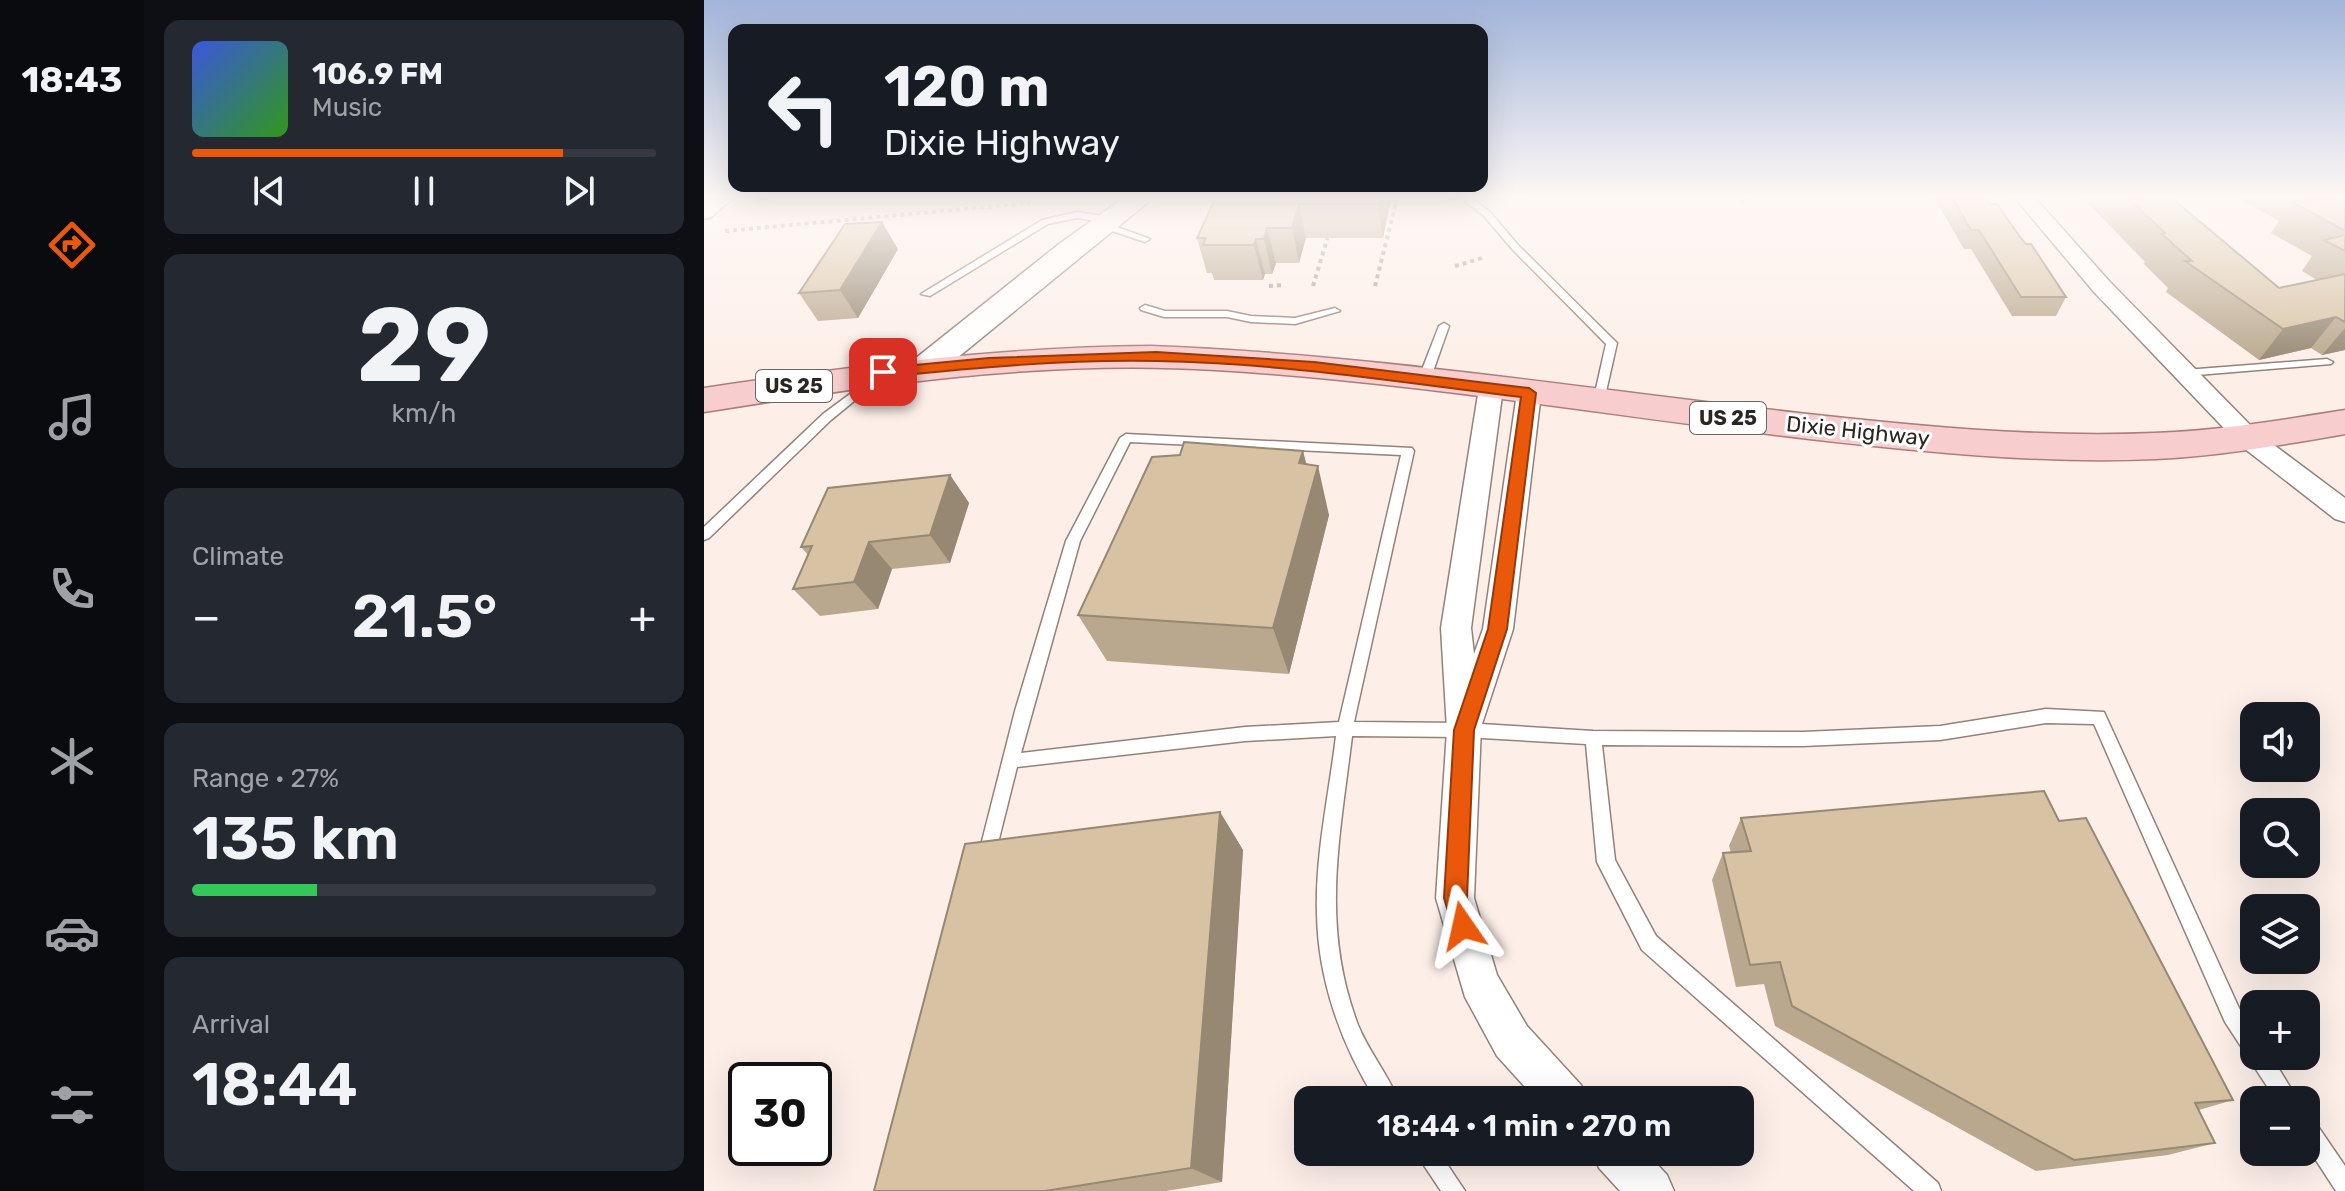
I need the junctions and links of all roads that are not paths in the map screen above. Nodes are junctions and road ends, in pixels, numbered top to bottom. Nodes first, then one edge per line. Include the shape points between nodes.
1 (991, 255) edge
2 (1067, 255) edge
3 (1523, 255) edge
4 (2074, 255) edge
5 (926, 294) dead end
6 (1145, 308) dead end
7 (1335, 311) dead end
8 (1444, 326) dead end
9 (2327, 362) dead end
10 (923, 369) junction
11 (883, 372) junction
12 (2185, 373) junction
13 (1424, 380) junction
14 (1491, 388) junction
15 (1529, 393) junction
16 (704, 400) edge
17 (1599, 402) junction
18 (2345, 422) edge
19 (2249, 439) junction
20 (2345, 512) edge
21 (704, 533) edge
22 (1345, 729) junction
23 (1464, 730) junction
24 (1593, 738) junction
25 (1011, 761) junction
26 (984, 868) edge
27 (2240, 1027) edge
28 (1378, 1086) edge
29 (1553, 1086) edge
30 (2320, 1147) edge
31 (1436, 1166) edge
32 (1628, 1166) edge
33 (2345, 1185) edge
34 (1454, 1191) edge
35 (1651, 1191) edge
36 (1930, 1191) edge

1 - 5 lane
2 - 10 main road
3 - 17 lane via 1612,343
4 - 12 street
6 - 7 lane via 1164,314 1295,321
8 - 13 lane
9 - 12 lane
10 - 11 main road, Dixie Highway / US 25
10 - 13 main road, Dixie Highway / US 25 via 1156,356
11 - 16 main road, Dixie Highway / US 25
11 - 21 lane
12 - 19 street
13 - 14 main road, Dixie Highway / US 25
14 - 15 main road, Dixie Highway / US 25
14 - 23 street via 1456,628
15 - 17 main road, Dixie Highway / US 25
15 - 23 street via 1498,629
17 - 19 main road, Dixie Highway / US 25 via 1966,442 2108,447
18 - 19 main road, Dixie Highway / US 25
19 - 20 street
22 - 23 lane
22 - 25 lane via 1245,734
22 - 25 lane via 1408,451 1126,438 1073,541
22 - 28 lane via 1325,889 1333,981
23 - 24 lane
23 - 29 street via 1455,898 1479,983 1512,1041
24 - 27 lane via 1803,739 1940,733 2046,716 2099,717
24 - 36 lane via 1606,862 1649,943
25 - 26 lane
30 - 33 lane
31 - 34 lane
32 - 35 street

